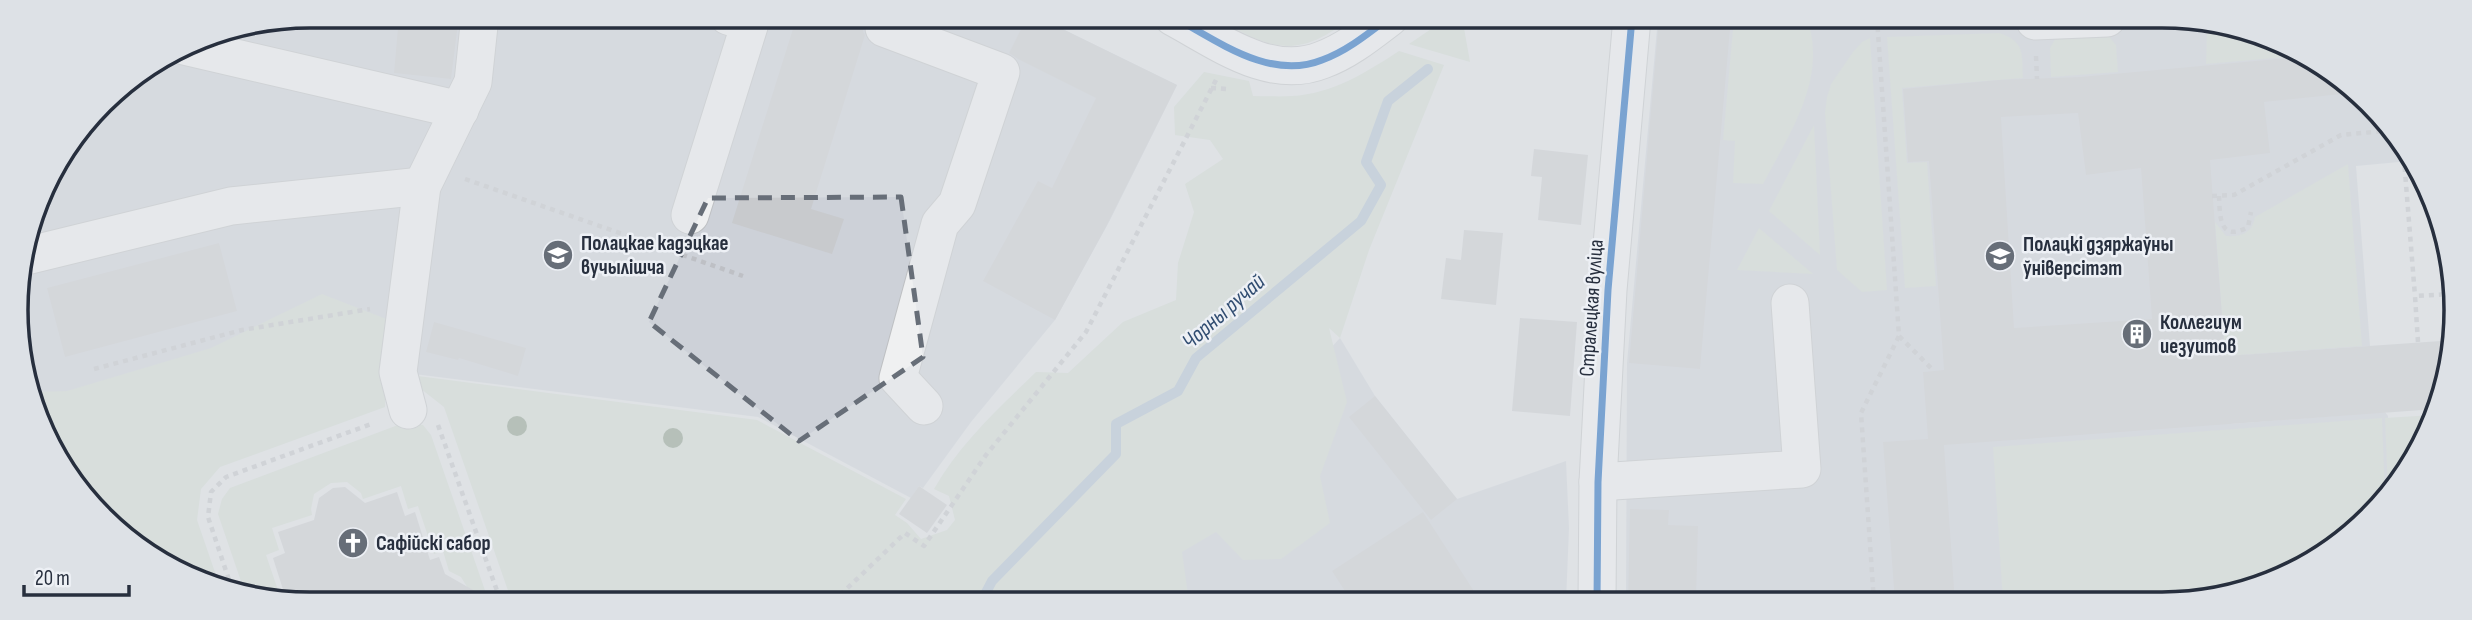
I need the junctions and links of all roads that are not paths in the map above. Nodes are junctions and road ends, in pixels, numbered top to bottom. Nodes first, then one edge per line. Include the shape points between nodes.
1 (479, 28) edge
2 (748, 28) edge
3 (884, 28) edge
4 (1194, 28) edge
5 (1375, 28) edge
6 (1631, 28) edge
7 (199, 50) edge
8 (460, 110) junction
9 (426, 177) junction
10 (690, 215) dead end
11 (33, 254) edge
12 (1790, 303) dead end
13 (924, 406) dead end
14 (408, 410) road end
15 (1598, 481) junction
16 (1597, 592) edge

1 - 8 street via 473,82
2 - 10 street
3 - 13 street via 1001,72 957,204 940,224 898,378
4 - 5 street via 1261,63 1292,68 1321,61
6 - 15 street, Стралецкая вуліца via 1608,290
7 - 8 street
8 - 9 street
9 - 11 street via 231,206
9 - 14 street via 398,372
12 - 15 street via 1802,468
15 - 16 street, Стралецкая вуліца

